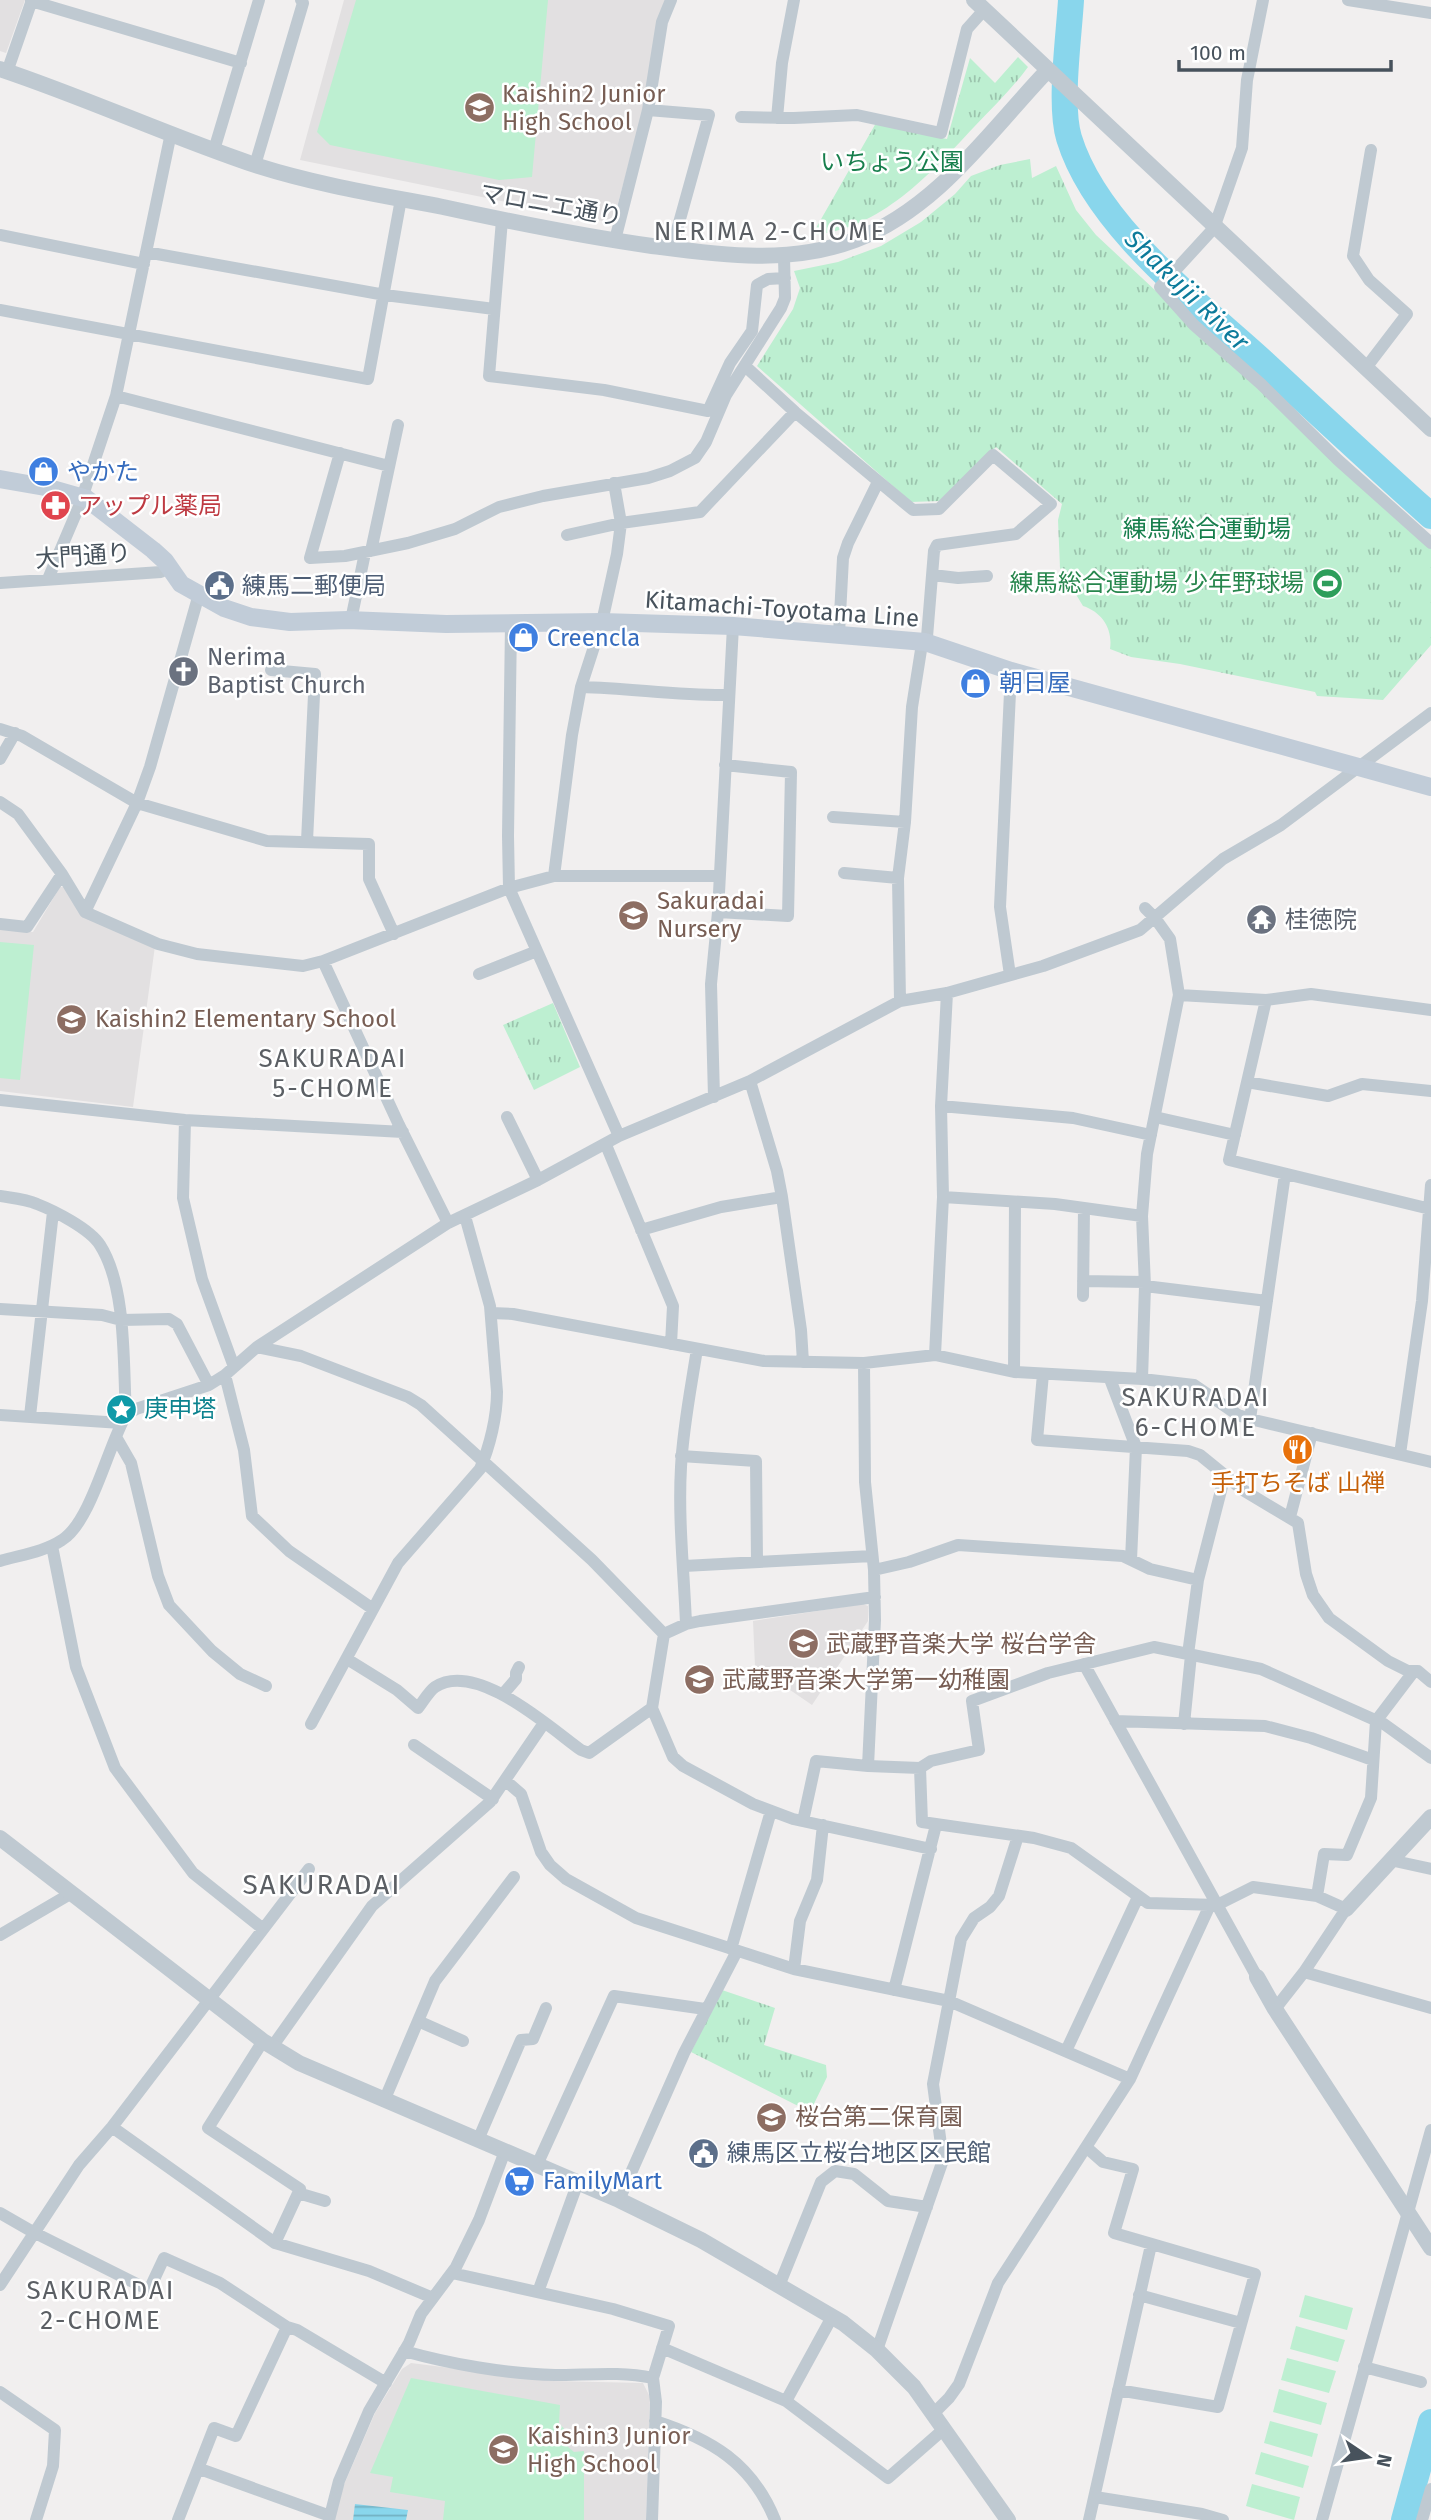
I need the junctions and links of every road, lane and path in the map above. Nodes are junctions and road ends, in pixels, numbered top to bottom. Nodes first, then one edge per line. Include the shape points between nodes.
1 (260, 0) edge
2 (302, 0) edge
3 (671, 0) edge
4 (794, 0) edge
5 (1263, 0) edge
6 (1348, 0) edge
7 (31, 1) edge
8 (979, 5) edge
9 (1427, 8) edge
10 (241, 63) junction
11 (3, 70) edge
12 (1050, 73) junction
13 (648, 110) junction
14 (741, 117) dead end
15 (777, 118) junction
16 (171, 133) junction
17 (214, 150) junction
18 (1371, 150) dead end
19 (256, 165) junction
20 (401, 199) junction
21 (502, 220) junction
22 (1214, 228) junction
23 (0, 235) edge
24 (615, 240) junction
25 (672, 248) junction
26 (784, 257) junction
27 (145, 258) junction
28 (785, 278) junction
29 (385, 295) junction
30 (494, 309) junction
31 (0, 310) edge
32 (129, 336) junction
33 (745, 366) junction
34 (1365, 369) junction
35 (116, 396) junction
36 (795, 412) junction
37 (398, 425) dead end
38 (1431, 429) edge
39 (340, 453) junction
40 (389, 466) junction
41 (0, 479) edge
42 (878, 481) junction
43 (614, 483) junction
44 (83, 497) junction
45 (621, 523) junction
46 (567, 535) dead end
47 (1431, 543) edge
48 (368, 552) junction
49 (169, 567) junction
50 (933, 575) junction
51 (987, 576) dead end
52 (48, 579) junction
53 (0, 583) edge
54 (199, 594) junction
55 (351, 620) junction
56 (603, 622) junction
57 (511, 624) junction
58 (733, 625) junction
59 (839, 634) junction
60 (925, 642) junction
61 (271, 670) dead end
62 (1011, 671) junction
63 (581, 687) junction
64 (729, 695) junction
65 (1431, 713) edge
66 (0, 729) edge
67 (15, 733) junction
68 (0, 759) edge
69 (726, 765) junction
70 (1357, 766) junction
71 (1431, 787) edge
72 (0, 802) edge
73 (137, 803) junction
74 (833, 817) dead end
75 (905, 822) junction
76 (307, 841) junction
77 (844, 873) dead end
78 (62, 874) junction
79 (554, 876) junction
80 (719, 876) junction
81 (898, 878) junction
82 (509, 888) junction
83 (1144, 908) dead end
84 (85, 912) junction
85 (718, 912) junction
86 (1155, 918) junction
87 (0, 924) edge
88 (394, 934) junction
89 (537, 951) junction
90 (323, 961) junction
91 (479, 974) dead end
92 (1010, 975) junction
93 (947, 993) junction
94 (1179, 995) junction
95 (1266, 1000) junction
96 (900, 1001) junction
97 (1431, 1010) edge
98 (750, 1081) junction
99 (1247, 1082) junction
100 (1431, 1091) edge
101 (714, 1097) junction
102 (0, 1100) edge
103 (941, 1106) junction
104 (507, 1117) dead end
105 (1155, 1117) junction
106 (185, 1120) junction
107 (404, 1132) junction
108 (1151, 1135) junction
109 (1235, 1135) junction
110 (619, 1136) junction
111 (606, 1145) junction
112 (1285, 1174) junction
113 (538, 1180) junction
114 (1431, 1185) edge
115 (0, 1196) edge
116 (782, 1197) junction
117 (943, 1198) junction
118 (1016, 1202) junction
119 (1084, 1208) junction
120 (1430, 1209) edge
121 (53, 1212) junction
122 (465, 1216) junction
123 (1142, 1216) junction
124 (447, 1223) junction
125 (641, 1230) junction
126 (1083, 1280) junction
127 (1145, 1284) junction
128 (1083, 1296) dead end
129 (1267, 1301) junction
130 (1426, 1302) edge
131 (0, 1310) edge
132 (41, 1312) junction
133 (491, 1312) junction
134 (121, 1320) junction
135 (671, 1344) junction
136 (257, 1347) junction
137 (697, 1349) junction
138 (935, 1355) junction
139 (803, 1362) junction
140 (864, 1363) junction
141 (229, 1371) junction
142 (1014, 1372) junction
143 (1043, 1374) junction
144 (1110, 1379) junction
145 (1142, 1380) junction
146 (209, 1385) junction
147 (0, 1415) edge
148 (30, 1416) junction
149 (123, 1419) junction
150 (1250, 1419) junction
151 (1312, 1433) junction
152 (116, 1437) junction
153 (1136, 1447) junction
154 (1400, 1454) junction
155 (681, 1456) junction
156 (1431, 1462) edge
157 (483, 1463) junction
158 (1225, 1475) junction
159 (1290, 1517) junction
160 (52, 1546) junction
161 (872, 1556) junction
162 (1131, 1560) junction
163 (0, 1561) edge
164 (757, 1562) junction
165 (684, 1566) junction
166 (874, 1570) junction
167 (1198, 1580) junction
168 (875, 1597) junction
169 (373, 1609) junction
170 (686, 1624) junction
171 (664, 1634) junction
172 (1190, 1654) junction
173 (347, 1659) junction
174 (1084, 1664) junction
175 (519, 1667) dead end
176 (1414, 1671) junction
177 (1431, 1682) edge
178 (266, 1686) dead end
179 (504, 1693) junction
180 (652, 1708) junction
181 (1115, 1721) junction
182 (1376, 1721) junction
183 (544, 1723) junction
184 (311, 1724) dead end
185 (1184, 1724) junction
186 (414, 1745) dead end
187 (1431, 1758) edge
188 (1373, 1760) junction
189 (868, 1766) junction
190 (920, 1768) junction
191 (506, 1781) junction
192 (493, 1799) junction
193 (771, 1811) junction
194 (1431, 1817) edge
195 (803, 1821) junction
196 (823, 1825) junction
197 (936, 1825) junction
198 (1018, 1836) junction
199 (0, 1838) edge
200 (931, 1849) junction
201 (1390, 1860) junction
202 (309, 1869) dead end
203 (1431, 1869) edge
204 (514, 1877) dead end
205 (70, 1895) junction
206 (1138, 1896) junction
207 (1317, 1896) junction
208 (1214, 1905) junction
209 (1346, 1909) junction
210 (262, 1928) junction
211 (0, 1935) edge
212 (734, 1950) junction
213 (794, 1969) junction
214 (1304, 1972) junction
215 (1257, 1977) joint
216 (894, 1990) junction
217 (208, 1999) junction
218 (948, 2001) junction
219 (546, 2008) dead end
220 (1431, 2008) edge
221 (705, 2009) junction
222 (1275, 2009) junction
223 (418, 2021) junction
224 (463, 2041) dead end
225 (268, 2044) junction
226 (1066, 2050) junction
227 (1130, 2079) junction
228 (384, 2101) junction
229 (111, 2127) junction
230 (1431, 2130) edge
231 (478, 2140) junction
232 (1086, 2147) junction
233 (505, 2151) junction
234 (537, 2165) junction
235 (578, 2182) junction
236 (298, 2193) junction
237 (619, 2200) junction
238 (325, 2201) dead end
239 (926, 2207) junction
240 (0, 2213) edge
241 (1407, 2213) junction
242 (33, 2232) junction
243 (275, 2243) junction
244 (1151, 2245) junction
245 (1431, 2248) edge
246 (452, 2273) junction
247 (0, 2285) edge
248 (779, 2286) junction
249 (538, 2292) junction
250 (1139, 2295) junction
251 (433, 2298) junction
252 (832, 2317) junction
253 (1241, 2323) junction
254 (287, 2328) junction
255 (662, 2348) junction
256 (877, 2350) junction
257 (404, 2351) junction
258 (1364, 2367) junction
259 (653, 2378) junction
260 (1421, 2382) dead end
261 (386, 2383) junction
262 (1118, 2390) junction
263 (0, 2392) edge
264 (786, 2401) junction
265 (933, 2414) junction
266 (655, 2421) junction
267 (944, 2429) junction
268 (200, 2469) junction
269 (1431, 2489) edge
270 (1095, 2497) junction
271 (330, 2518) edge
272 (36, 2520) edge
273 (178, 2520) edge
274 (652, 2520) edge
275 (775, 2520) edge
276 (1008, 2520) edge
277 (1089, 2520) edge
278 (1223, 2520) edge
279 (1322, 2520) edge
280 (1422, 2520) edge

1 - 10 street
2 - 19 street
3 - 13 street via 662,22
4 - 15 street
5 - 22 street via 1247,80 1242,148
6 - 9 street
7 - 10 street
7 - 11 street
8 - 12 street
8 - 15 street via 967,29 941,134 857,115
10 - 17 street
11 - 16 street, マロニエ通り
12 - 22 street
12 - 26 street, マロニエ通り via 920,204 856,240
13 - 24 street
13 - 25 street via 709,116
14 - 15 street
16 - 17 street, マロニエ通り
16 - 27 street
17 - 19 street, マロニエ通り
18 - 34 street via 1353,256 1369,280 1407,314
19 - 20 street, マロニエ通り
20 - 21 street, マロニエ通り
20 - 29 street
21 - 24 street, マロニエ通り
21 - 30 street
22 - 34 street
22 - 47 street via 1160,287 1194,325
23 - 27 street
24 - 25 street, マロニエ通り
25 - 26 street, マロニエ通り
26 - 28 street
27 - 29 street
27 - 32 street
28 - 30 street via 757,285 752,331 730,363 708,411 604,390 489,376
28 - 33 street via 781,308
29 - 30 street
29 - 32 street via 368,379
31 - 32 street
32 - 35 street
33 - 36 street
33 - 43 street via 695,458 648,478
34 - 38 street
35 - 39 street
35 - 44 street
36 - 42 street
36 - 45 street via 700,512
37 - 40 street
39 - 40 street
39 - 48 street via 310,558
40 - 48 street
41 - 44 main road
42 - 50 street via 913,510 939,509 993,455 1051,504 1016,534 937,545
42 - 59 street via 843,558
43 - 45 street
43 - 48 street via 499,507 455,529
44 - 49 main road, Kitamachi-Toyotama Line via 131,531
44 - 52 street
45 - 46 street
45 - 56 street
48 - 55 street
49 - 52 street, 大門通り via 161,572
49 - 54 main road, Kitamachi-Toyotama Line via 181,584
50 - 51 street
50 - 60 street
52 - 53 street, 大門通り
54 - 55 main road, Kitamachi-Toyotama Line via 251,617 290,622
54 - 73 street
55 - 57 main road, Kitamachi-Toyotama Line
56 - 57 main road, Kitamachi-Toyotama Line
56 - 58 main road, Kitamachi-Toyotama Line
56 - 63 street
57 - 82 street
58 - 59 main road, Kitamachi-Toyotama Line
58 - 64 street
59 - 60 main road, Kitamachi-Toyotama Line
60 - 62 main road, Kitamachi-Toyotama Line
60 - 75 street via 912,707
61 - 76 street via 315,674
62 - 70 main road, Kitamachi-Toyotama Line
62 - 92 street via 1000,907
63 - 64 street
63 - 79 street
64 - 69 street
65 - 70 street
66 - 67 street
67 - 68 street
67 - 73 street
69 - 80 street
69 - 85 street via 791,772 788,916
70 - 71 main road, Kitamachi-Toyotama Line
70 - 86 street via 1281,825 1223,859
72 - 78 street via 18,814
73 - 76 street via 267,841
73 - 84 street
74 - 75 street
75 - 81 street
76 - 88 street via 369,844 369,879
77 - 81 street
78 - 84 street
78 - 87 street via 27,927
79 - 80 street
79 - 82 street
80 - 85 street
81 - 96 street
82 - 88 street
82 - 89 street
83 - 86 street
84 - 90 street via 158,944 197,954 303,966
85 - 101 street via 711,984
86 - 92 street via 1140,930 1044,967
86 - 94 street via 1170,939
88 - 90 street
89 - 91 street
89 - 110 street
90 - 107 street
92 - 93 street
93 - 96 street
93 - 103 street
94 - 95 street
94 - 105 street
95 - 97 street via 1311,994
95 - 99 street
96 - 98 street
98 - 101 street
98 - 116 street
99 - 100 street via 1328,1096 1362,1084
99 - 109 street
101 - 110 street
102 - 106 street
103 - 108 street via 1073,1118
103 - 117 street
104 - 113 street
105 - 108 street
105 - 109 street
106 - 107 street
106 - 141 street via 183,1198
107 - 124 street
108 - 123 street
109 - 112 street via 1230,1160
110 - 111 street
111 - 113 street
111 - 125 street
112 - 120 street
112 - 129 street
113 - 122 street
114 - 120 street
115 - 121 street via 36,1203
116 - 125 street via 721,1207
116 - 139 street
117 - 118 street
117 - 138 street
118 - 119 street
118 - 142 street
119 - 123 street
119 - 126 street
120 - 130 street
121 - 132 street
121 - 134 street via 99,1243 112,1271
122 - 124 street
122 - 133 street
123 - 127 street
124 - 136 street
125 - 135 street via 673,1306
126 - 127 street
126 - 128 street
127 - 129 street
127 - 145 street
129 - 150 street
130 - 154 street
131 - 132 street
132 - 134 street
132 - 148 street
133 - 135 street
133 - 157 street via 497,1403
134 - 146 street via 169,1319 177,1324
134 - 149 street
135 - 137 street
136 - 141 street
136 - 157 street via 301,1356 408,1397
137 - 139 street via 764,1361
137 - 155 street
138 - 140 street
138 - 142 street
139 - 140 street
140 - 161 street via 864,1482
141 - 146 street
141 - 169 street via 252,1516 289,1551
142 - 143 street
143 - 144 street
143 - 153 street via 1037,1440
144 - 145 street
144 - 153 street
145 - 150 street via 1194,1385
146 - 149 street via 136,1409
147 - 148 street
148 - 149 street
149 - 152 street
150 - 151 street
151 - 154 street
151 - 159 street
152 - 160 street via 76,1527
152 - 178 street via 131,1463 169,1605 212,1651 240,1674
153 - 158 street via 1188,1451
153 - 162 street
154 - 156 street
155 - 164 street via 756,1461
155 - 165 street
157 - 169 street via 398,1563
157 - 171 street via 592,1560
158 - 159 street
158 - 167 street
159 - 176 street via 1298,1523 1313,1595 1329,1618 1388,1661
160 - 163 street
160 - 210 street via 76,1667 115,1768 193,1873
161 - 164 street
161 - 166 street
162 - 166 street via 958,1545
162 - 167 street
164 - 165 street
165 - 170 street
166 - 168 street
167 - 172 street
168 - 170 street
168 - 189 street
169 - 173 street
170 - 171 street
171 - 180 street
172 - 174 street via 1154,1647
172 - 182 street via 1261,1670
172 - 185 street
173 - 179 street via 418,1708 435,1687 463,1679
173 - 184 street
174 - 181 street
174 - 190 street via 972,1701 979,1750 930,1761
175 - 179 street
176 - 177 street
176 - 182 street
179 - 183 street
180 - 183 street via 589,1753
180 - 193 street via 673,1757
181 - 185 street
181 - 208 street
182 - 187 street
182 - 188 street
183 - 191 street
185 - 188 street via 1265,1726
186 - 192 street
188 - 207 street via 1371,1798 1346,1855 1324,1854
189 - 190 street
189 - 195 street via 816,1761
190 - 197 street via 922,1822
191 - 192 street
191 - 212 street via 521,1794 541,1852 566,1879 636,1918
192 - 225 street via 372,1906
193 - 195 street
193 - 212 street
194 - 201 street
195 - 196 street
196 - 200 street
196 - 213 street via 817,1880 800,1921
197 - 198 street
197 - 200 street
198 - 206 street via 1072,1848
198 - 218 street via 999,1896 974,1918 961,1939
199 - 205 street
200 - 216 street
201 - 203 street
201 - 209 street
202 - 210 street
204 - 223 street via 435,1981
205 - 211 street
205 - 217 street
206 - 208 street via 1148,1903
206 - 226 street
207 - 208 street via 1253,1887
207 - 209 street
208 - 215 street
208 - 227 street
209 - 214 street
210 - 217 street
212 - 213 street
212 - 221 street
213 - 216 street
214 - 220 street
214 - 222 street
215 - 222 street
216 - 218 street
217 - 225 street
217 - 229 street
218 - 226 street
218 - 239 street via 933,2084 943,2160
219 - 231 street via 533,2039 521,2040
221 - 234 street via 614,1996
221 - 237 street
222 - 241 street
223 - 224 street
223 - 228 street
225 - 228 street via 321,2074
225 - 236 street via 208,2129 300,2189
226 - 227 street
227 - 232 street
228 - 231 street
229 - 242 street
229 - 243 street
230 - 241 street
231 - 233 street
232 - 244 street via 1103,2162 1133,2169 1114,2234
232 - 265 street via 998,2283 959,2384
233 - 234 street
233 - 246 street via 479,2220
234 - 235 street
235 - 237 street
235 - 249 street
236 - 238 street
236 - 243 street
237 - 248 street via 701,2240
239 - 248 street via 888,2201 854,2174 835,2171 821,2182
239 - 256 street
240 - 242 street
241 - 245 street
241 - 258 street
242 - 247 street
242 - 254 street via 149,2290 164,2258 219,2283
243 - 251 street via 369,2271
244 - 250 street
244 - 253 street via 1255,2274
246 - 249 street
246 - 251 street
248 - 252 street
249 - 255 street via 668,2326
250 - 253 street
250 - 262 street
251 - 257 street
252 - 256 street
252 - 264 street
253 - 262 street via 1218,2407
254 - 261 street
254 - 268 street via 236,2436 214,2428
255 - 259 street
255 - 264 street
256 - 265 street
257 - 259 street via 459,2364 552,2375 629,2373
257 - 261 street
258 - 260 street
258 - 279 street
259 - 266 street
261 - 271 street via 339,2481
262 - 270 street
263 - 272 street via 55,2430 53,2466
264 - 267 street via 888,2478
265 - 267 street
266 - 274 street
266 - 275 street via 685,2431 737,2462 760,2490
267 - 276 street
268 - 271 street
268 - 273 street
269 - 280 street
270 - 277 street
270 - 278 street

